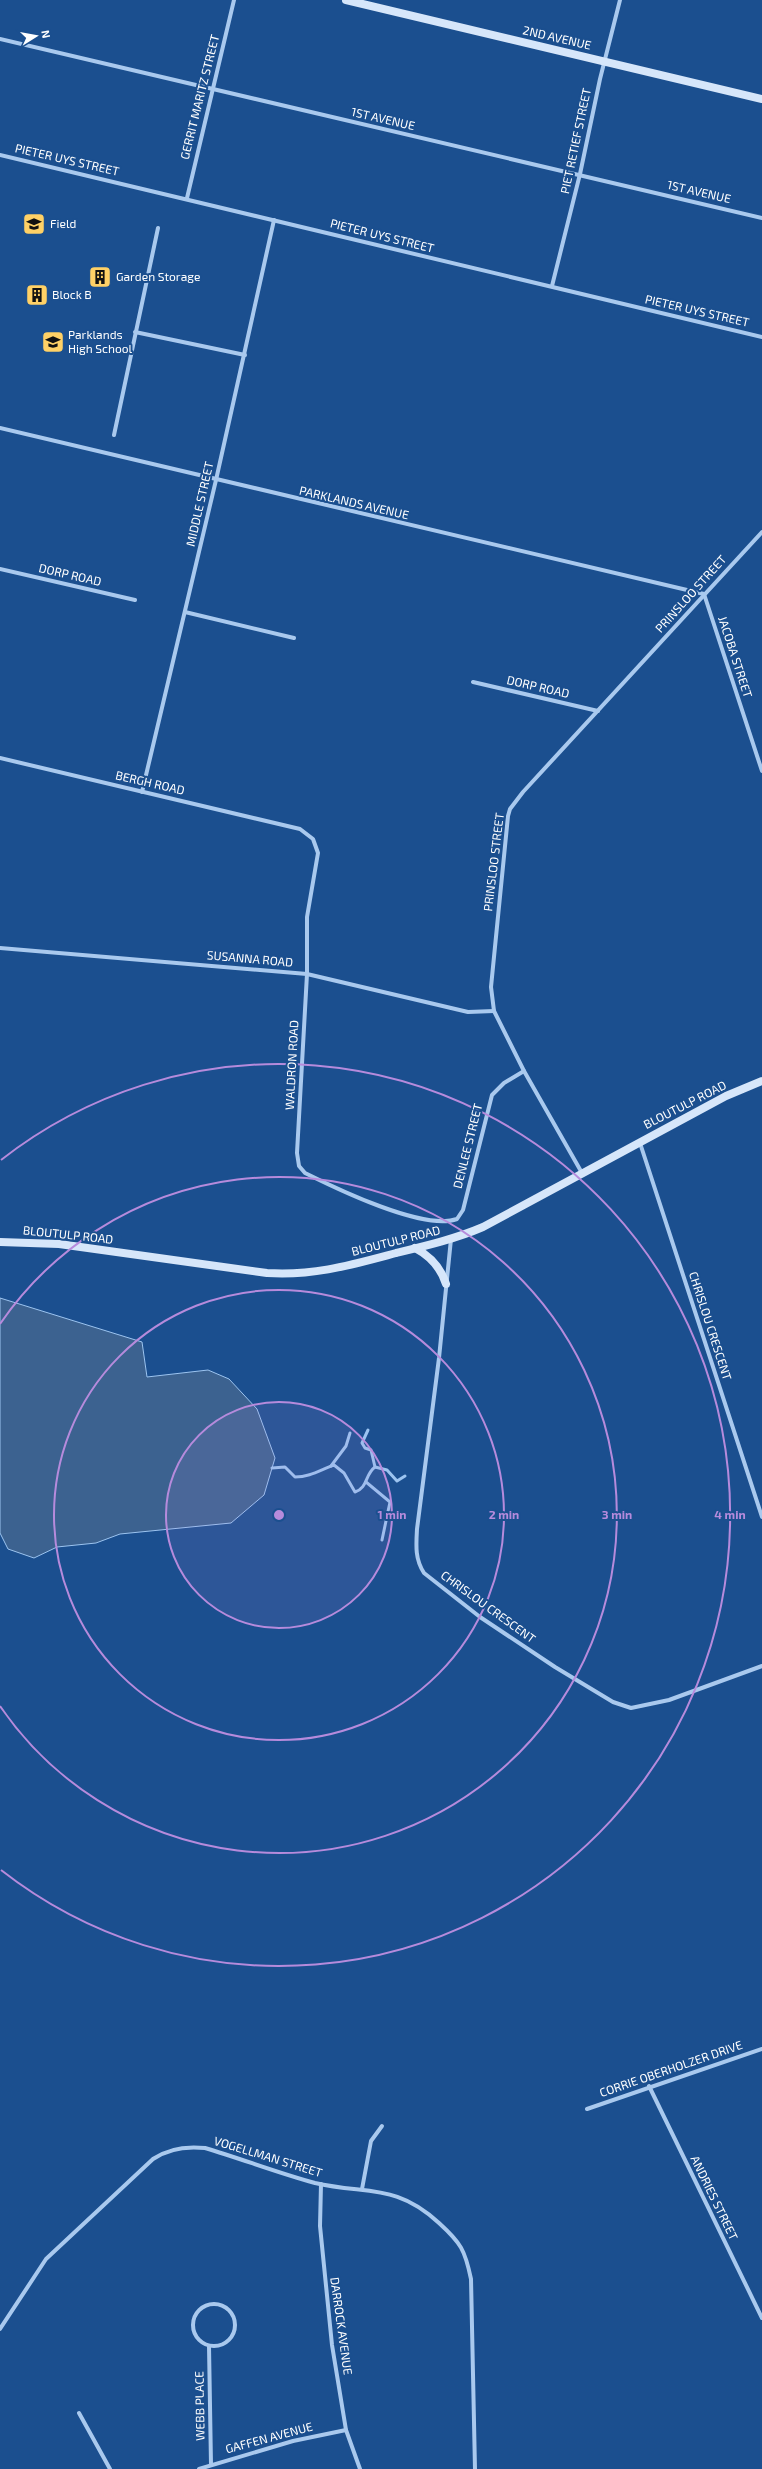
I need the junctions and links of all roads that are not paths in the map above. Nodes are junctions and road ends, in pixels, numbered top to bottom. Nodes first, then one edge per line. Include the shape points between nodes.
1 (234, 0) edge
2 (346, 0) edge
3 (620, 0) edge
4 (0, 39) edge
5 (604, 62) junction
6 (211, 90) junction
7 (762, 99) edge
8 (0, 155) edge
9 (580, 174) junction
10 (187, 198) junction
11 (762, 218) edge
12 (274, 220) junction
13 (158, 228) dead end
14 (552, 286) junction
15 (135, 332) junction
16 (761, 336) edge
17 (245, 355) junction
18 (0, 428) edge
19 (114, 435) dead end
20 (216, 480) junction
21 (762, 532) edge
22 (0, 569) edge
23 (704, 594) junction
24 (135, 600) dead end
25 (185, 612) junction
26 (294, 638) dead end
27 (473, 682) dead end
28 (598, 711) junction
29 (0, 758) edge
30 (762, 771) edge
31 (142, 792) junction
32 (295, 828) joint
33 (0, 948) edge
34 (307, 974) junction
35 (494, 1011) junction
36 (524, 1071) junction
37 (762, 1081) edge
38 (639, 1142) junction
39 (582, 1174) junction
40 (437, 1222) joint
41 (451, 1239) junction
42 (0, 1242) edge
43 (415, 1248) junction
44 (446, 1284) junction
45 (762, 1517) edge
46 (762, 1666) edge
47 (762, 2049) edge
48 (649, 2086) junction
49 (587, 2108) dead end
50 (382, 2126) dead end
51 (321, 2184) junction
52 (362, 2189) junction
53 (762, 2318) edge
54 (0, 2328) edge
55 (209, 2346) junction
56 (79, 2413) dead end
57 (346, 2430) junction
58 (211, 2465) junction
59 (110, 2469) edge
60 (199, 2469) edge
61 (360, 2469) edge
62 (475, 2469) edge

1 - 6 street, GERRIT MARITZ STREET
2 - 5 street, 2ND AVENUE
3 - 5 street, PIET RETIEF STREET
4 - 6 street, 1ST AVENUE
5 - 7 street, 2ND AVENUE
5 - 9 street, PIET RETIEF STREET
6 - 9 street, 1ST AVENUE
6 - 10 street, GERRIT MARITZ STREET
8 - 10 street, PIETER UYS STREET
9 - 11 street, 1ST AVENUE
9 - 14 street, PIET RETIEF STREET
10 - 12 street, PIETER UYS STREET
12 - 14 street, PIETER UYS STREET
12 - 17 street, MIDDLE STREET
13 - 15 street
14 - 16 street, PIETER UYS STREET
15 - 17 street
15 - 19 street
17 - 20 street, MIDDLE STREET
18 - 20 street, PARKLANDS AVENUE
20 - 23 street, PARKLANDS AVENUE
20 - 25 street, MIDDLE STREET
21 - 23 street, PRINSLOO STREET
22 - 24 street, DORP ROAD
23 - 28 street, PRINSLOO STREET
23 - 30 street, JACOBA STREET
25 - 26 street
25 - 31 street, MIDDLE STREET
27 - 28 street, DORP ROAD
28 - 35 street, PRINSLOO STREET via 510,809 491,987
29 - 31 street, BERGH ROAD
31 - 32 street, BERGH ROAD
32 - 34 street, WALDRON ROAD via 310,835 318,853 307,907
33 - 34 street, SUSANNA ROAD
34 - 35 street, SUSANNA ROAD via 468,1012
34 - 40 street, WALDRON ROAD via 297,1152 299,1166 305,1173 379,1206
35 - 36 street, PRINSLOO STREET
36 - 39 street, PRINSLOO STREET
36 - 40 street, DENLEE STREET via 504,1083 492,1095 461,1215 452,1220
37 - 38 street, BLOUTULP ROAD via 726,1096
38 - 39 street, BLOUTULP ROAD
38 - 45 street, CHRISLOU CRESCENT
39 - 41 street, BLOUTULP ROAD via 483,1227
41 - 43 street, BLOUTULP ROAD
41 - 44 street, CHRISLOU CRESCENT
42 - 43 street, BLOUTULP ROAD via 59,1244 267,1273 294,1274 346,1266
43 - 44 street via 437,1265
44 - 46 street, CHRISLOU CRESCENT via 417,1536 418,1564 424,1573 480,1617 555,1667 613,1702 631,1708 669,1700
47 - 48 street, CORRIE OBERHOLZER DRIVE
48 - 49 street, CORRIE OBERHOLZER DRIVE
48 - 53 street, ANDRIES STREET
50 - 52 street via 371,2140
51 - 52 street, VOGELLMAN STREET
51 - 54 street, VOGELLMAN STREET via 205,2148 178,2148 162,2153 50,2255
51 - 57 street, DARROCK AVENUE via 320,2226 324,2280
52 - 62 street, VOGELLMAN STREET via 398,2195 422,2208 457,2239 466,2258 471,2279
55 - 55 street via 196,2336 194,2320 204,2306 220,2304 233,2314 235,2331 225,2344
55 - 58 street, WEBB PLACE
56 - 59 street
57 - 58 street, GAFFEN AVENUE via 293,2441
57 - 61 street, DARROCK AVENUE
58 - 60 street, GAFFEN AVENUE

